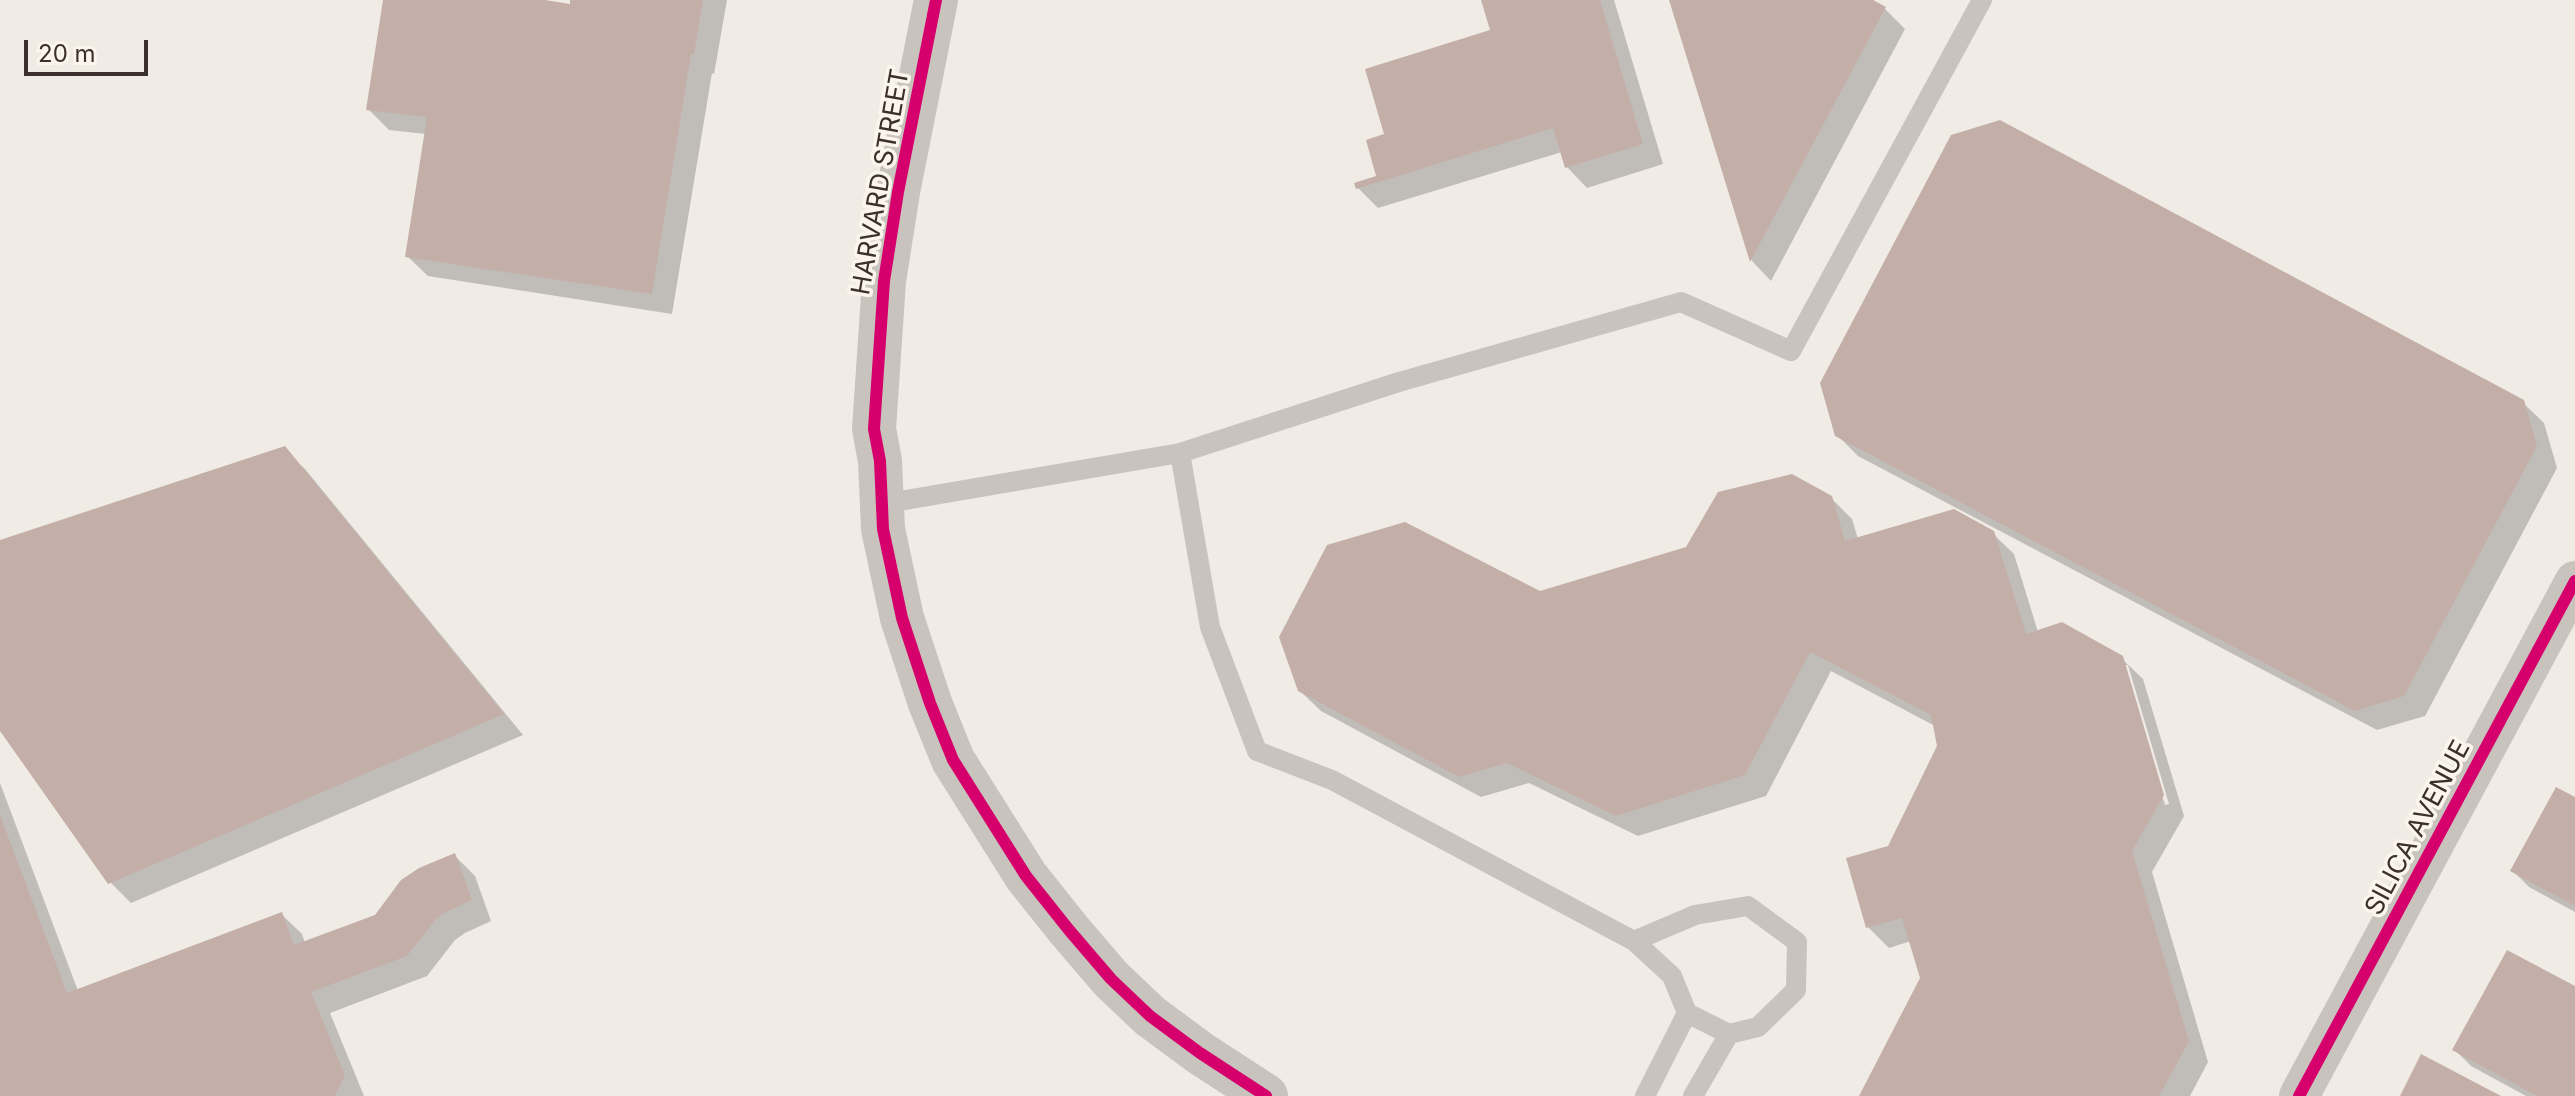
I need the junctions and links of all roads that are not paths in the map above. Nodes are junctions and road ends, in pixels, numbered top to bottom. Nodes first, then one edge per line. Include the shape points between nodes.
1 (936, 0) edge
2 (1982, 0) edge
3 (1180, 453) junction
4 (882, 504) junction
5 (2575, 581) edge
6 (1634, 941) junction
7 (1687, 1013) junction
8 (1729, 1034) junction
9 (1266, 1096) edge
10 (1645, 1096) edge
11 (1693, 1096) edge
12 (2299, 1096) edge

1 - 4 street, HARVARD STREET via 884,281 874,429
2 - 3 lane via 1791,351 1681,302 1399,382
3 - 4 lane
3 - 6 lane via 1210,627 1257,751 1332,780
4 - 9 street, HARVARD STREET via 902,618 930,703 953,760 1026,876 1111,979 1150,1016
5 - 12 street, SILICA AVENUE
6 - 7 lane via 1672,976
6 - 8 lane via 1695,915 1748,906 1797,942 1796,990 1758,1027
7 - 8 lane
7 - 10 lane
8 - 11 lane

